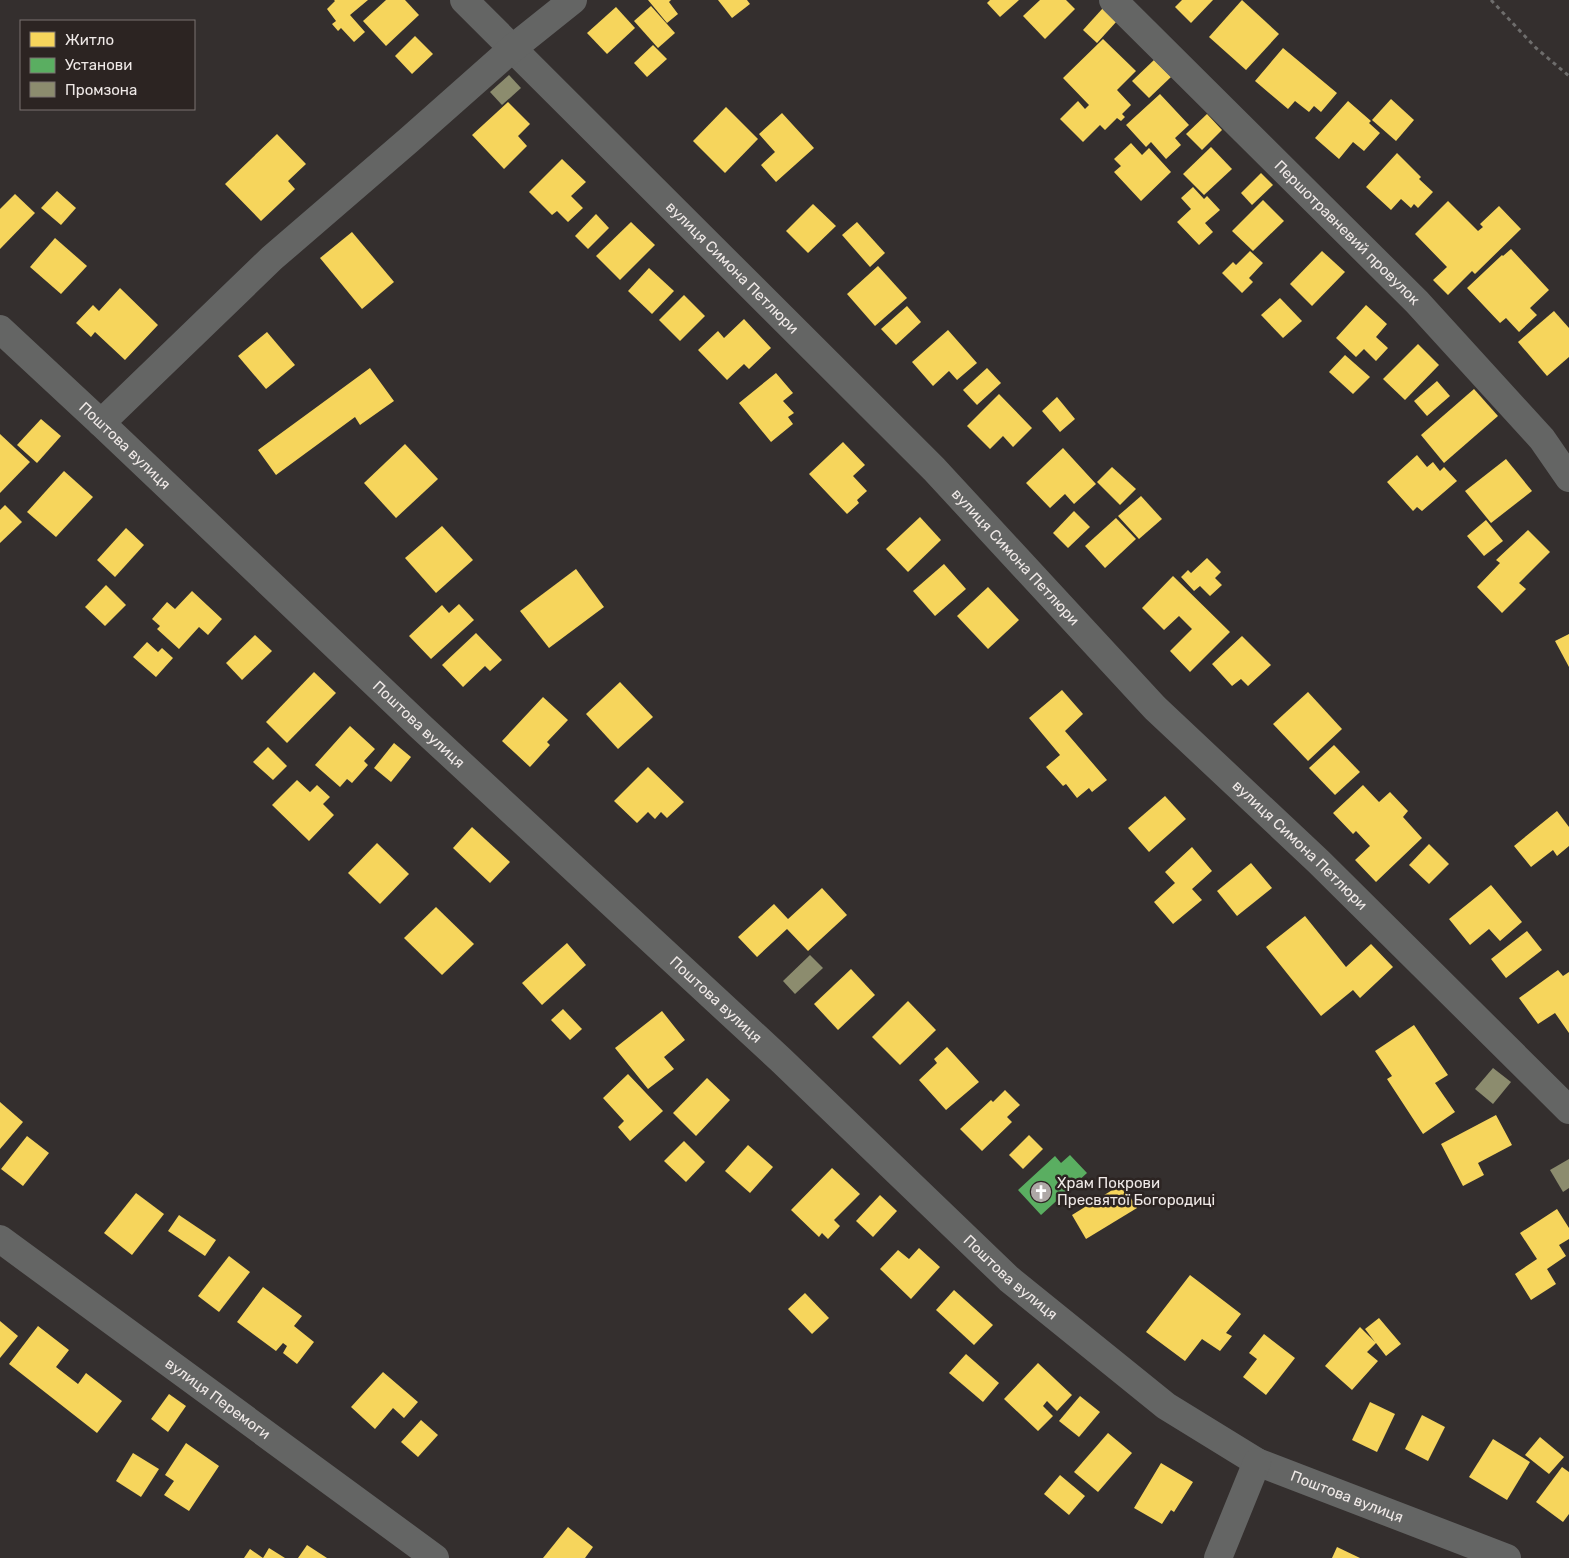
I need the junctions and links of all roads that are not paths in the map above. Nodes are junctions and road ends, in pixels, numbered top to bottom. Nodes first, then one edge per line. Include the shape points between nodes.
1 (464, 0) edge
2 (573, 0) edge
3 (1113, 0) edge
4 (513, 48) junction
5 (0, 329) edge
6 (101, 424) junction
7 (1569, 478) edge
8 (1569, 1110) edge
9 (0, 1239) edge
10 (1257, 1462) junction
11 (435, 1558) edge
12 (1218, 1558) edge
13 (1507, 1558) edge

1 - 4 street, вулиця Симона Петлюри
2 - 4 street
3 - 7 street, Першотравневий провулок via 1417,302 1542,438
4 - 6 street via 272,258
4 - 8 street, вулиця Симона Петлюри via 934,469 1155,708 1319,862
5 - 6 street, Поштова вулиця
6 - 10 street, Поштова вулиця via 781,1060 1009,1278 1166,1406
9 - 11 street, вулиця Перемоги
10 - 12 street
10 - 13 street, Поштова вулиця

